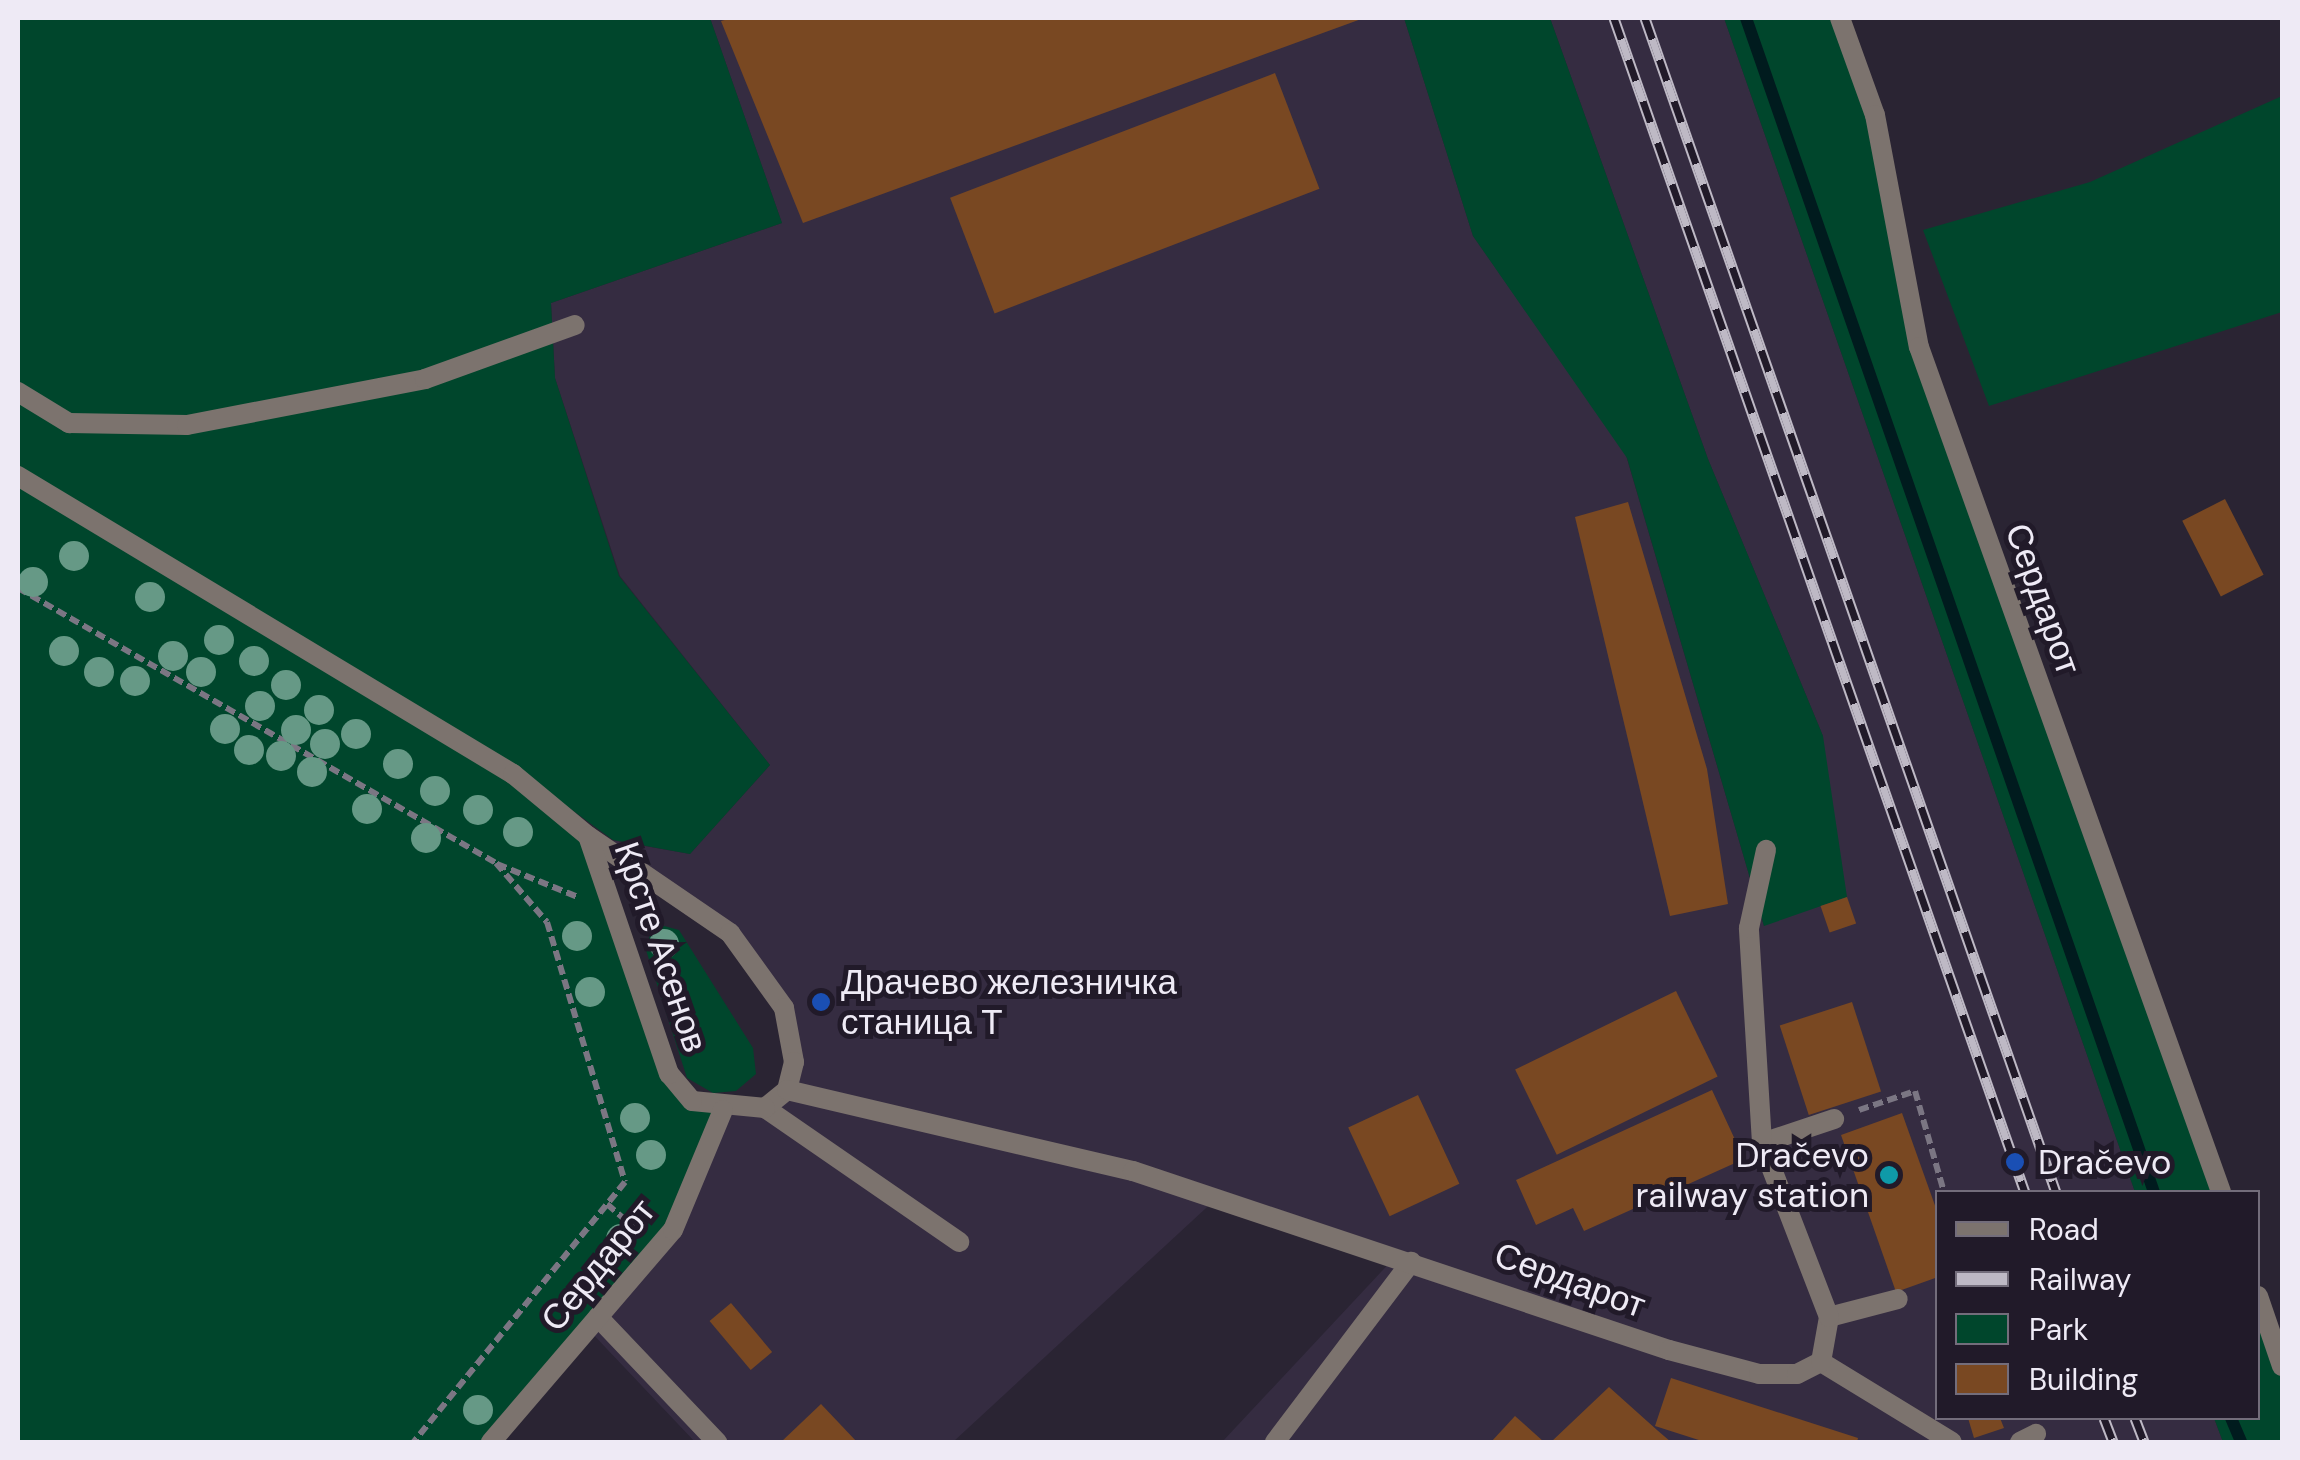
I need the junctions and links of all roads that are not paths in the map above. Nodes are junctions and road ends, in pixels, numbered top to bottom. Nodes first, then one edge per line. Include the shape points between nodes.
1 (1840, 18) edge
2 (575, 325) dead end
3 (18, 392) edge
4 (18, 476) edge
5 (588, 836) junction
6 (1766, 850) dead end
7 (787, 1090) junction
8 (765, 1108) junction
9 (723, 1110) junction
10 (1834, 1119) road end
11 (1762, 1143) junction
12 (2220, 1190) edge
13 (959, 1242) dead end
14 (1410, 1262) junction
15 (1898, 1298) dead end
16 (2260, 1302) edge
17 (598, 1317) junction
18 (1829, 1317) junction
19 (1820, 1362) junction
20 (2282, 1366) edge
21 (491, 1442) edge
22 (718, 1442) edge
23 (1275, 1442) edge
24 (1952, 1442) edge

1 - 12 street, Сердарот via 1875,115 1918,346
2 - 3 street via 426,380 187,425 69,423
4 - 5 street, Крсте Асенов via 513,774
5 - 7 street, Крсте Асенов via 730,933 784,1008 794,1062
5 - 9 street, Крсте Асенов via 669,1074 692,1101
6 - 11 street via 1749,928
7 - 8 street
7 - 14 street, Сердарот via 1133,1171
8 - 9 street
8 - 13 street
9 - 17 street, Сердарот via 673,1230
10 - 11 street
11 - 18 street
14 - 19 street, Сердарот via 1760,1374
14 - 23 street
15 - 18 street
16 - 20 street
17 - 21 street, Сердарот
17 - 22 street
18 - 19 street
19 - 24 street

